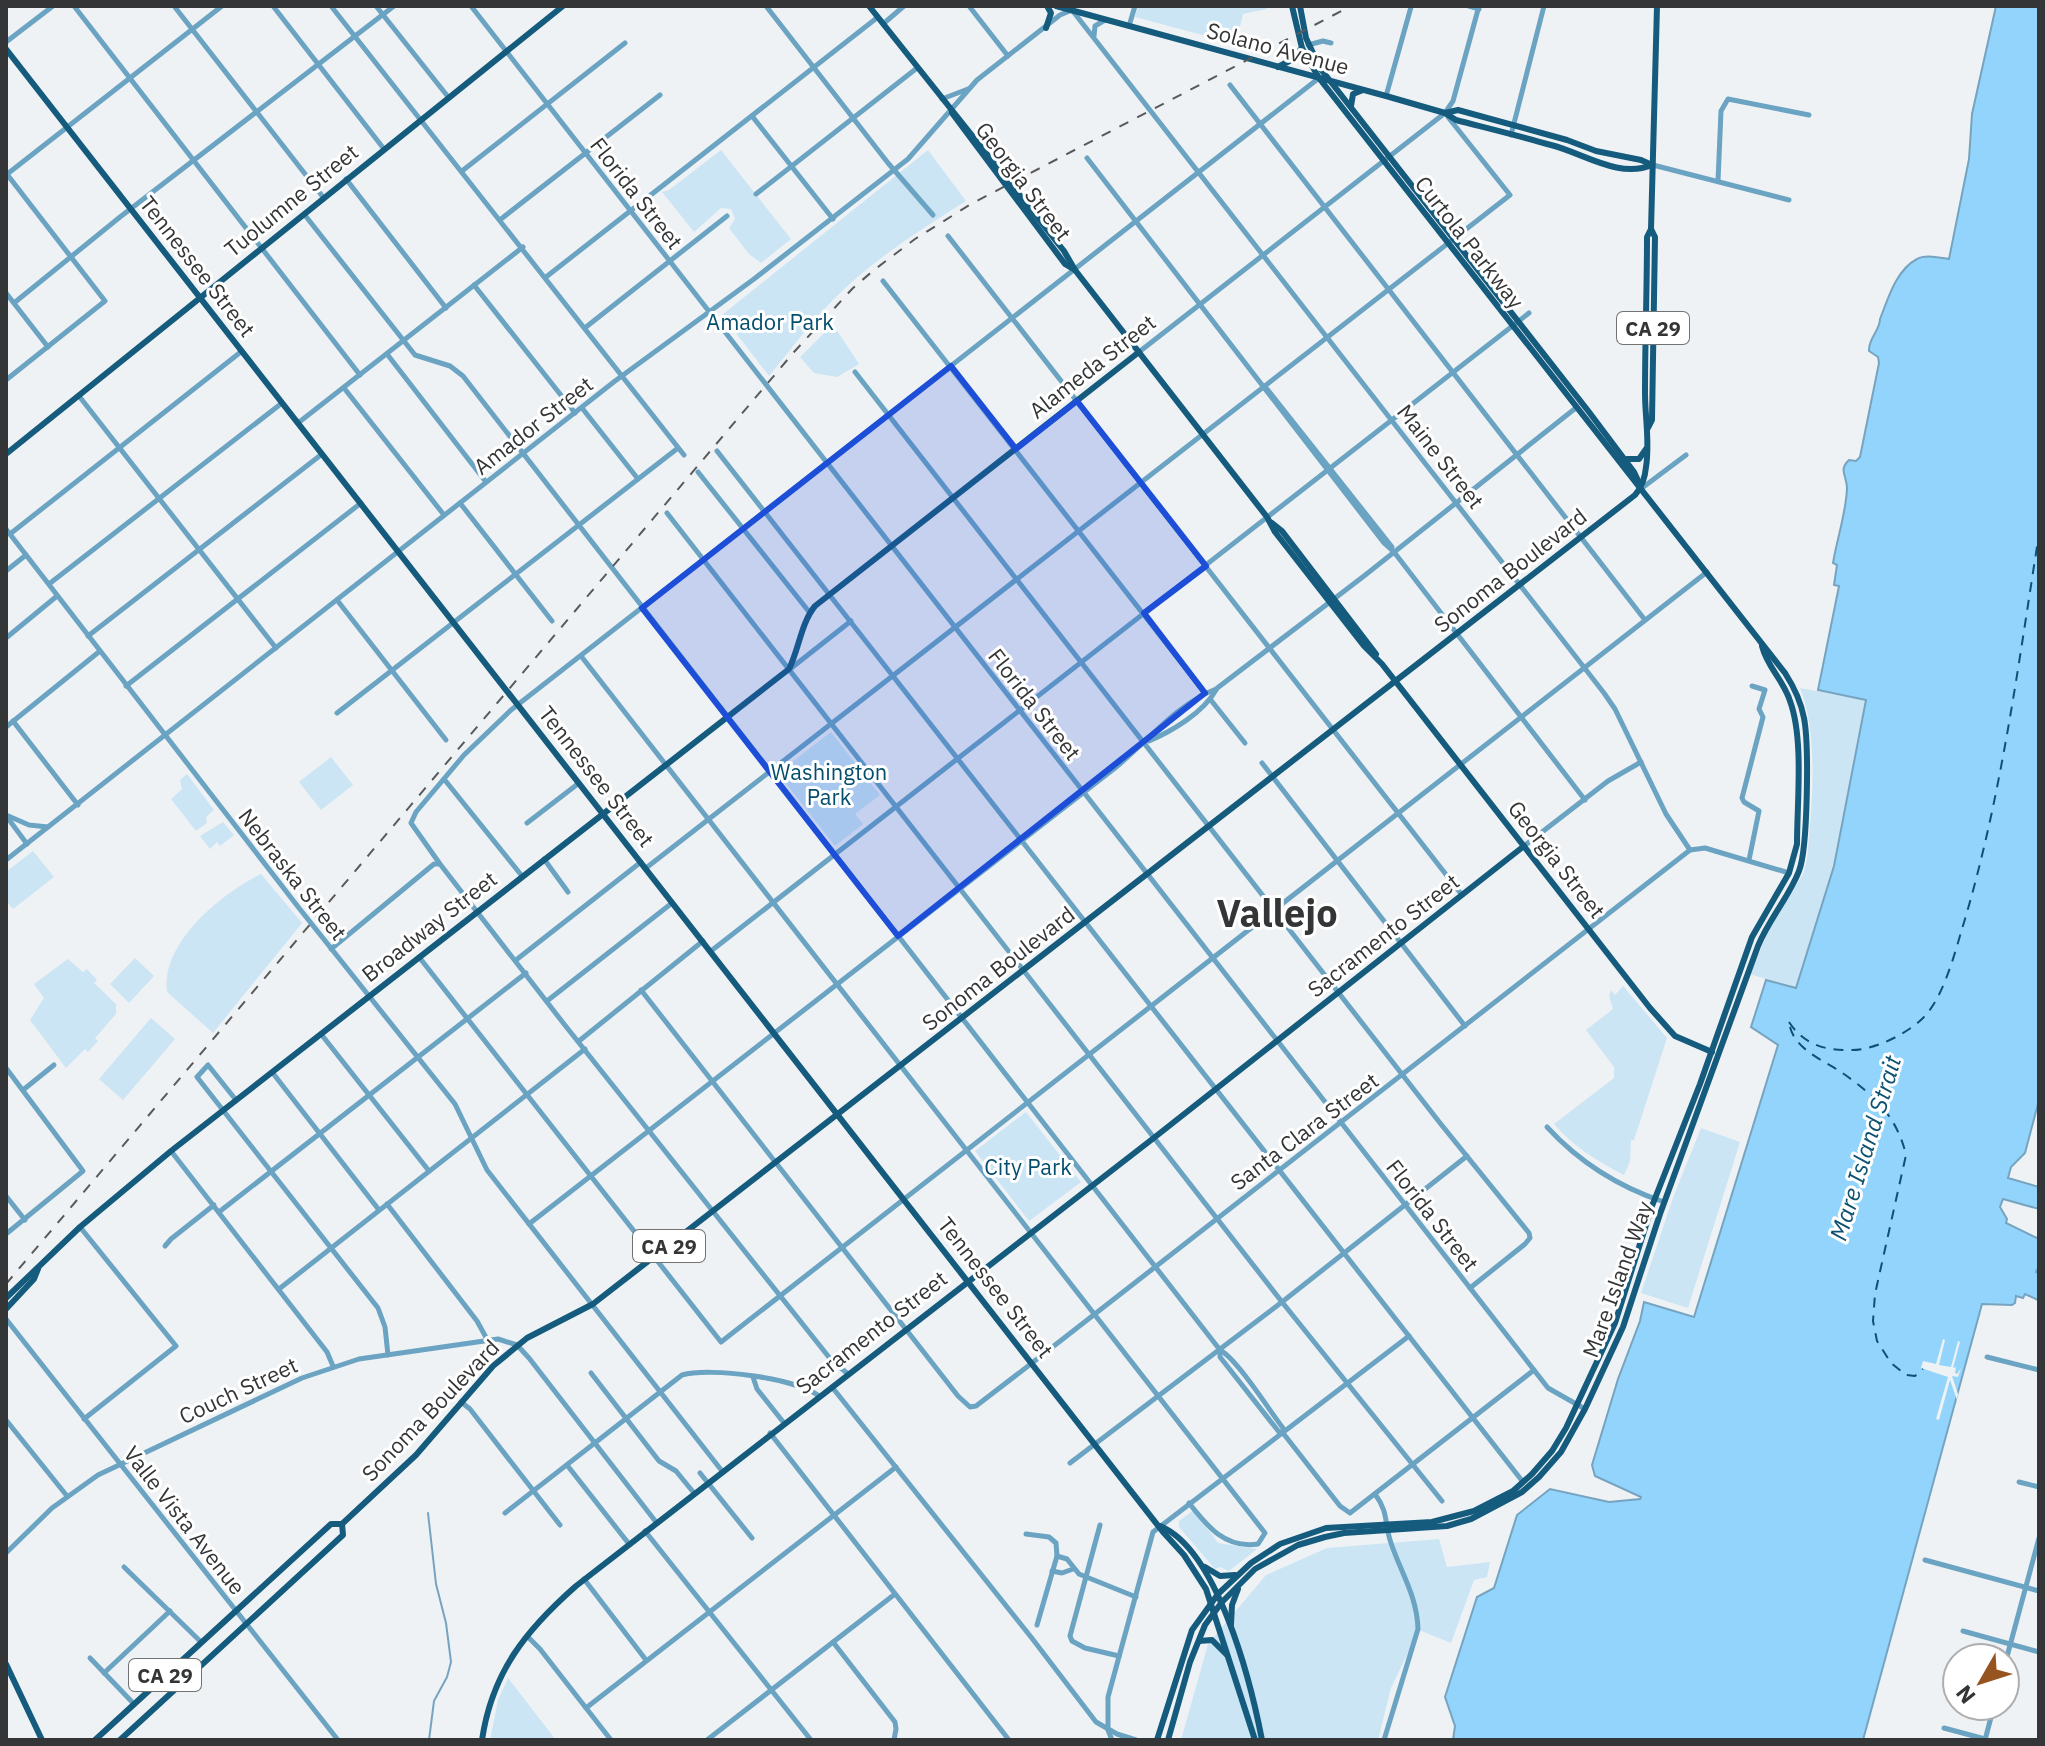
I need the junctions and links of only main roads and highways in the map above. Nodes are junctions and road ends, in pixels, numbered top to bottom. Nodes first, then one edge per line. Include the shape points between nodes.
1 (563, 6) edge
2 (869, 6) edge
3 (1047, 6) edge
4 (1056, 6) edge
5 (1292, 6) edge
6 (1300, 6) edge
7 (1657, 6) edge
8 (1073, 7) edge
9 (1046, 28) road end
10 (1305, 46) junction
11 (6, 49) edge
12 (1278, 67) junction
13 (1319, 78) junction
14 (1330, 81) junction
15 (1364, 90) junction
16 (1351, 106) junction
17 (1445, 113) junction
18 (1387, 158) junction
19 (1652, 165) junction
20 (199, 297) junction
21 (1516, 324) junction
22 (1139, 352) junction
23 (1648, 446) junction
24 (6, 454) edge
25 (1625, 459) junction
26 (1642, 488) junction
27 (789, 669) joint
28 (1396, 682) junction
29 (1794, 699) junction
30 (603, 813) junction
31 (1524, 846) junction
32 (1789, 873) junction
33 (1797, 875) junction
34 (1716, 1053) junction
35 (839, 1115) junction
36 (38, 1269) junction
37 (968, 1281) junction
38 (6, 1298) edge
39 (6, 1309) edge
40 (342, 1524) junction
41 (1160, 1526) junction
42 (1388, 1528) junction
43 (1202, 1565) junction
44 (1237, 1574) junction
45 (1245, 1579) junction
46 (1218, 1594) junction
47 (1222, 1602) junction
48 (1213, 1607) junction
49 (1231, 1632) junction
50 (1199, 1641) junction
51 (1232, 1662) junction
52 (6, 1664) edge
53 (42, 1740) edge
54 (95, 1740) edge
55 (120, 1740) edge
56 (482, 1740) edge
57 (1157, 1740) edge
58 (1168, 1740) edge
59 (1255, 1740) edge
60 (1262, 1740) edge

1 - 20 main road, Tuolumne Street
2 - 22 main road, Georgia Street
3 - 9 main road via 1051,13
4 - 8 main road, Solano Avenue
5 - 10 main road, Curtola Parkway
6 - 10 main road, Curtola Parkway
7 - 19 main road, CA 29
8 - 12 main road, Solano Avenue
10 - 12 main road
10 - 13 main road, Curtola Parkway
10 - 14 main road, Curtola Parkway
11 - 20 main road, Tennessee Street
12 - 13 main road, Solano Avenue
13 - 14 main road, Solano Avenue
13 - 18 main road, Curtola Parkway
14 - 15 main road, Solano Avenue
14 - 16 main road, Curtola Parkway
15 - 16 main road via 1353,94
15 - 17 main road, Solano Avenue
16 - 18 main road, Curtola Parkway
17 - 19 main road, Solano Avenue via 1458,110
17 - 19 main road, Solano Avenue via 1614,166
18 - 21 main road, Curtola Parkway
19 - 23 main road, CA 29 via 1645,352
20 - 24 main road, Tuolumne Street
20 - 30 main road, Tennessee Street
21 - 25 main road, Curtola Parkway
21 - 26 main road, Curtola Parkway
22 - 27 main road, Alameda Street via 830,594 810,613
22 - 28 main road, Georgia Street
23 - 25 main road via 1639,459
23 - 26 main road, CA 29
25 - 26 main road, Curtola Parkway
26 - 28 main road, Sonoma Boulevard / CA 29
26 - 29 main road, Curtola Parkway via 1761,643 1765,658
27 - 30 main road, Broadway Street
28 - 31 main road, Georgia Street
28 - 35 main road, Sonoma Boulevard / CA 29
29 - 32 main road, Mare Island Way via 1797,844
29 - 33 main road, Mare Island Way via 1805,730 1805,848
30 - 35 main road, Tennessee Street
30 - 36 main road, Broadway Street via 171,1151
31 - 34 main road, Georgia Street via 1669,1031
31 - 37 main road, Sacramento Street
32 - 33 main road
32 - 34 main road, Mare Island Way via 1752,937
33 - 34 main road, Mare Island Way via 1762,935
34 - 42 main road, Mare Island Way via 1655,1199 1615,1323 1552,1451 1501,1499 1465,1514
34 - 42 main road, Mare Island Way via 1623,1327 1561,1452 1511,1500 1458,1523
35 - 37 main road, Tennessee Street
35 - 40 main road, Sonoma Boulevard / CA 29 via 593,1304 517,1345 416,1455
36 - 38 main road, Broadway Street
36 - 39 main road, Broadway Street
37 - 41 main road, Tennessee Street
37 - 56 main road, Sacramento Street via 549,1609 506,1663
40 - 54 main road, Sonoma Boulevard / CA 29 via 331,1524
40 - 55 main road, Sonoma Boulevard / CA 29 via 343,1535
41 - 43 main road, Tennessee Street
41 - 48 main road, Tennessee Street via 1193,1568
42 - 44 main road, Mare Island Way via 1333,1527 1305,1534 1268,1551
42 - 45 main road, Mare Island Way via 1298,1545
43 - 44 main road via 1220,1576
43 - 46 main road, Tennessee Street
44 - 46 main road, Mare Island Way
45 - 47 main road, Mare Island Way
45 - 49 main road via 1232,1605
46 - 47 main road, Tennessee Street
46 - 48 main road, Mare Island Way
47 - 48 main road, Mare Island Way
47 - 49 main road, Tennessee Street
48 - 50 main road, Mare Island Way
48 - 51 main road, Tennessee Street
48 - 57 main road, Mare Island Way via 1192,1630
49 - 60 main road, Tennessee Street
50 - 51 main road via 1217,1644
50 - 58 main road, Mare Island Way
51 - 59 main road, Tennessee Street
52 - 53 main road

